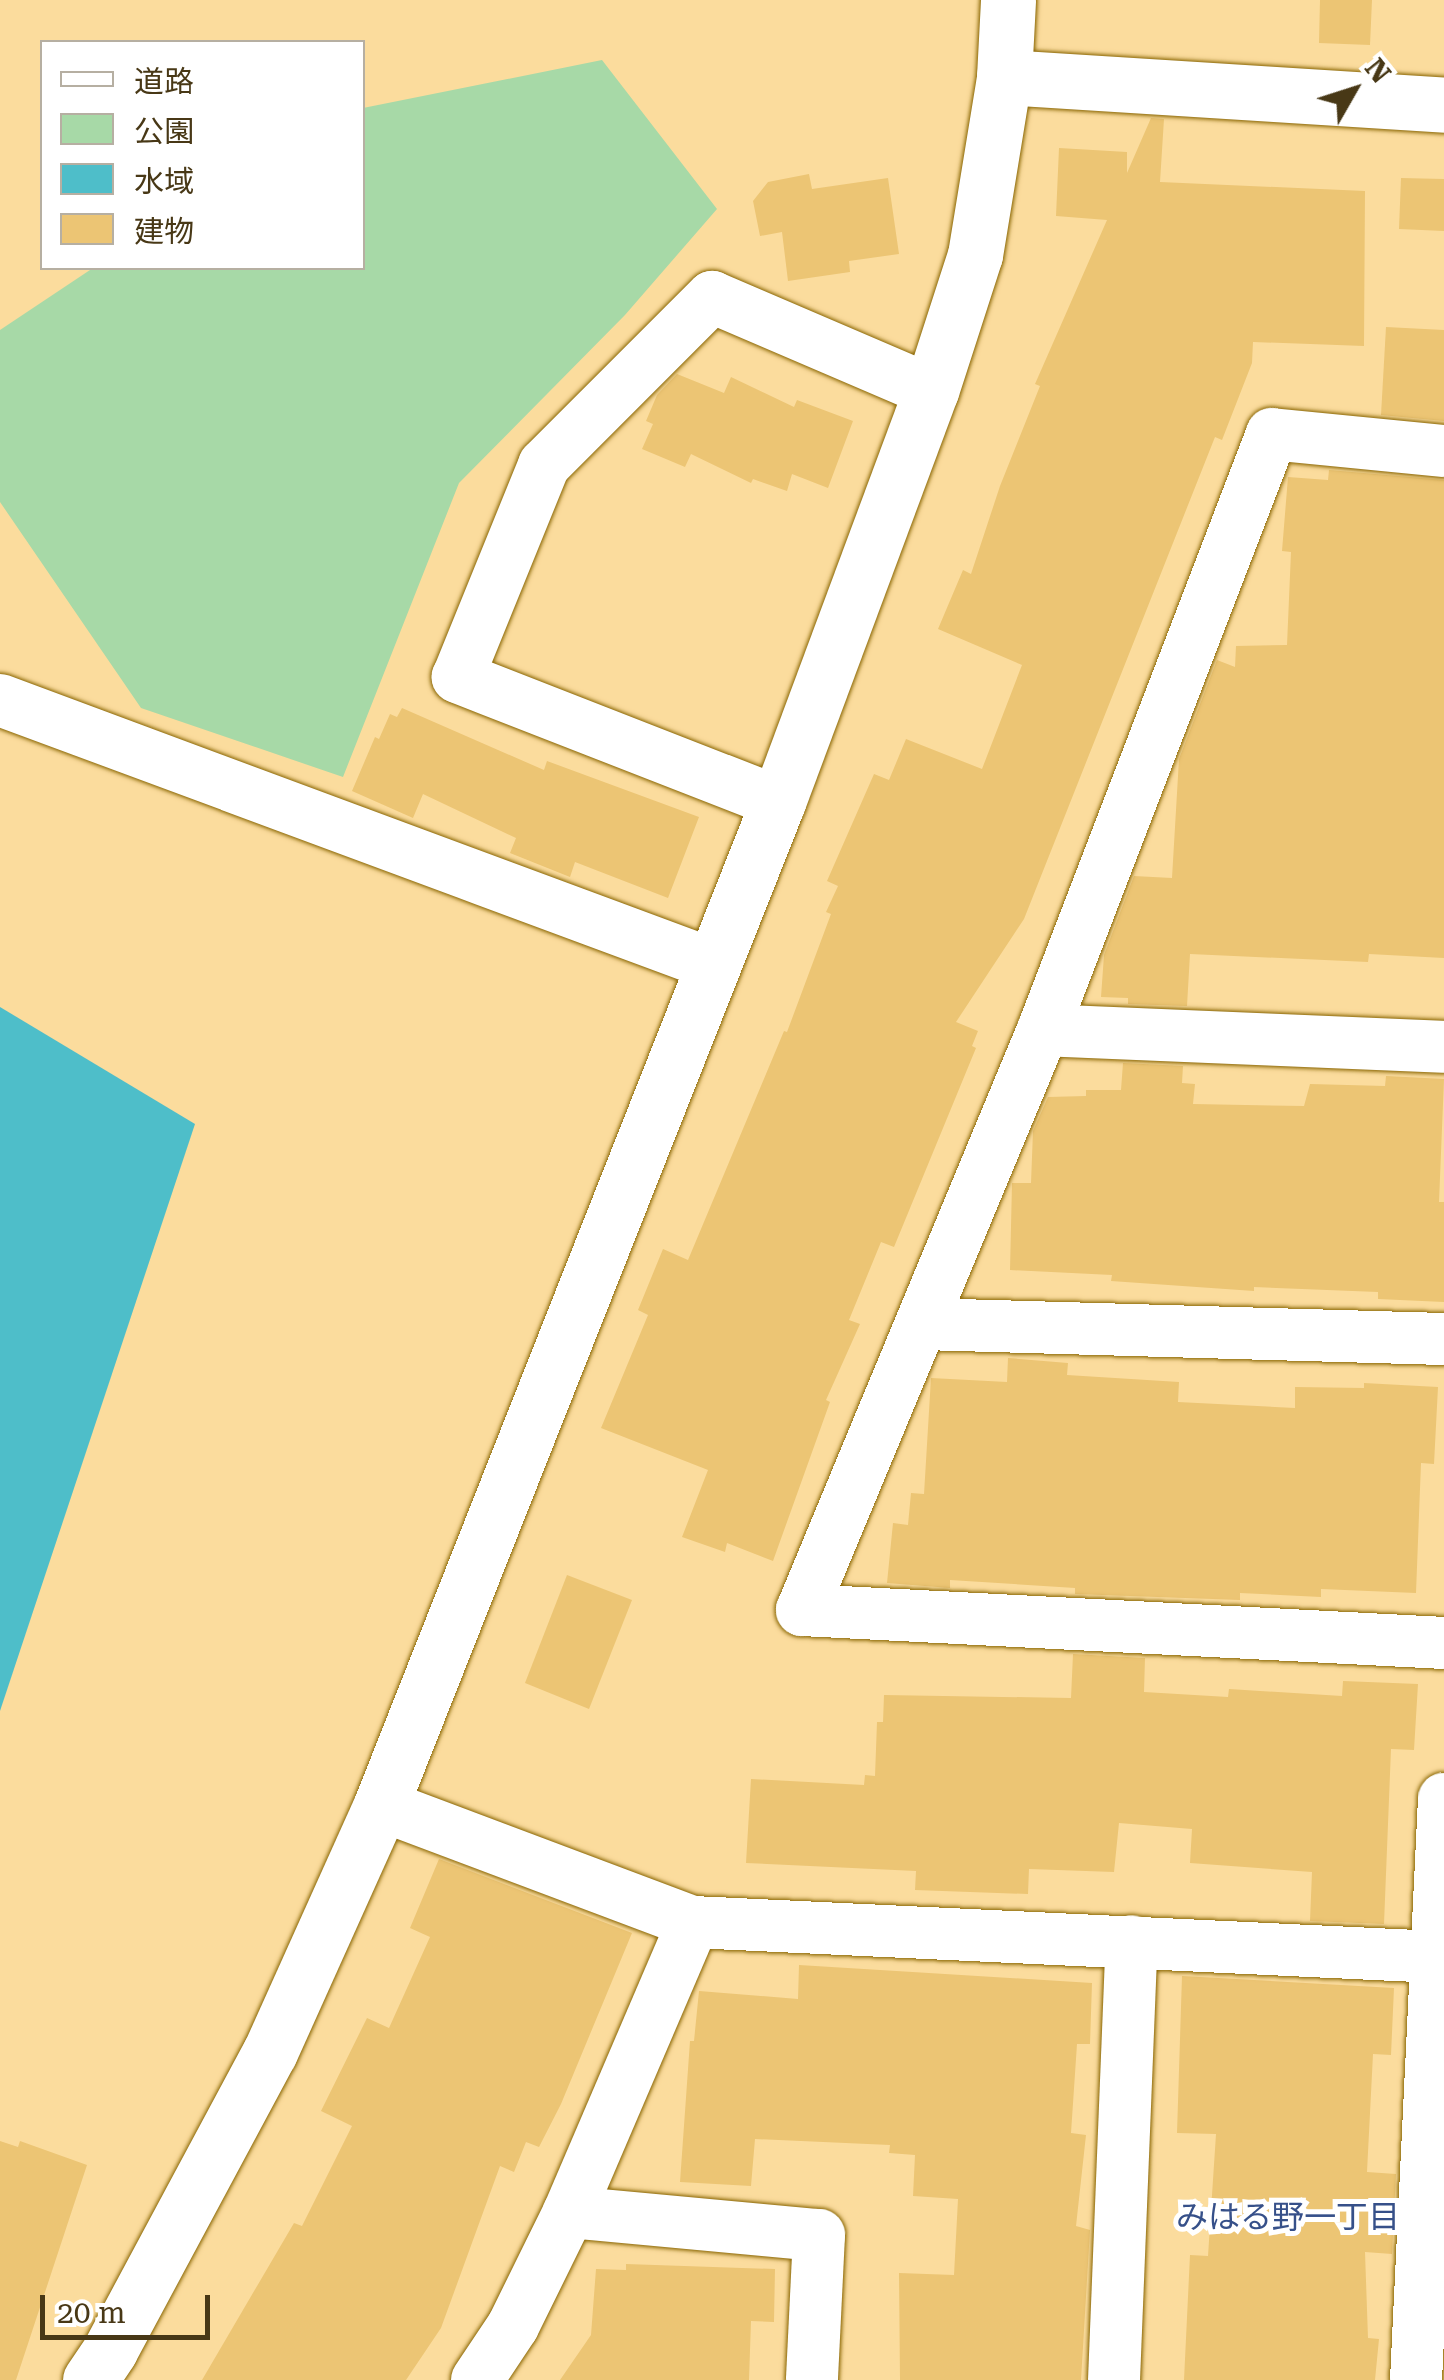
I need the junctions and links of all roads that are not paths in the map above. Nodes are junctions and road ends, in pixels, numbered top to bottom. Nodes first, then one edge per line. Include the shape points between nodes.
1 (1008, 0) edge
2 (1004, 78) junction
3 (1444, 105) edge
4 (931, 391) junction
5 (1444, 451) edge
6 (0, 700) edge
7 (778, 802) junction
8 (714, 965) junction
9 (1044, 1030) junction
10 (1444, 1047) edge
11 (923, 1324) junction
12 (1444, 1339) edge
13 (1444, 1643) edge
14 (1444, 1799) edge
15 (381, 1805) junction
16 (693, 1922) junction
17 (1132, 1941) junction
18 (1437, 1956) junction
19 (568, 2212) junction
20 (90, 2380) edge
21 (477, 2380) edge
22 (812, 2380) edge
23 (1114, 2380) edge
24 (1416, 2380) edge

1 - 2 street
2 - 3 street
2 - 4 street via 975,255
4 - 7 street
4 - 7 street via 712,297 544,465 458,677
5 - 9 street via 1272,434
6 - 8 street
7 - 8 street
8 - 15 street
9 - 10 street
9 - 11 street
11 - 12 street
11 - 13 street via 802,1610
14 - 18 street
15 - 16 street
15 - 20 street via 270,2052
16 - 17 street
16 - 19 street
17 - 18 street
17 - 23 street
18 - 24 street
19 - 21 street via 513,2326
19 - 22 street via 819,2235

